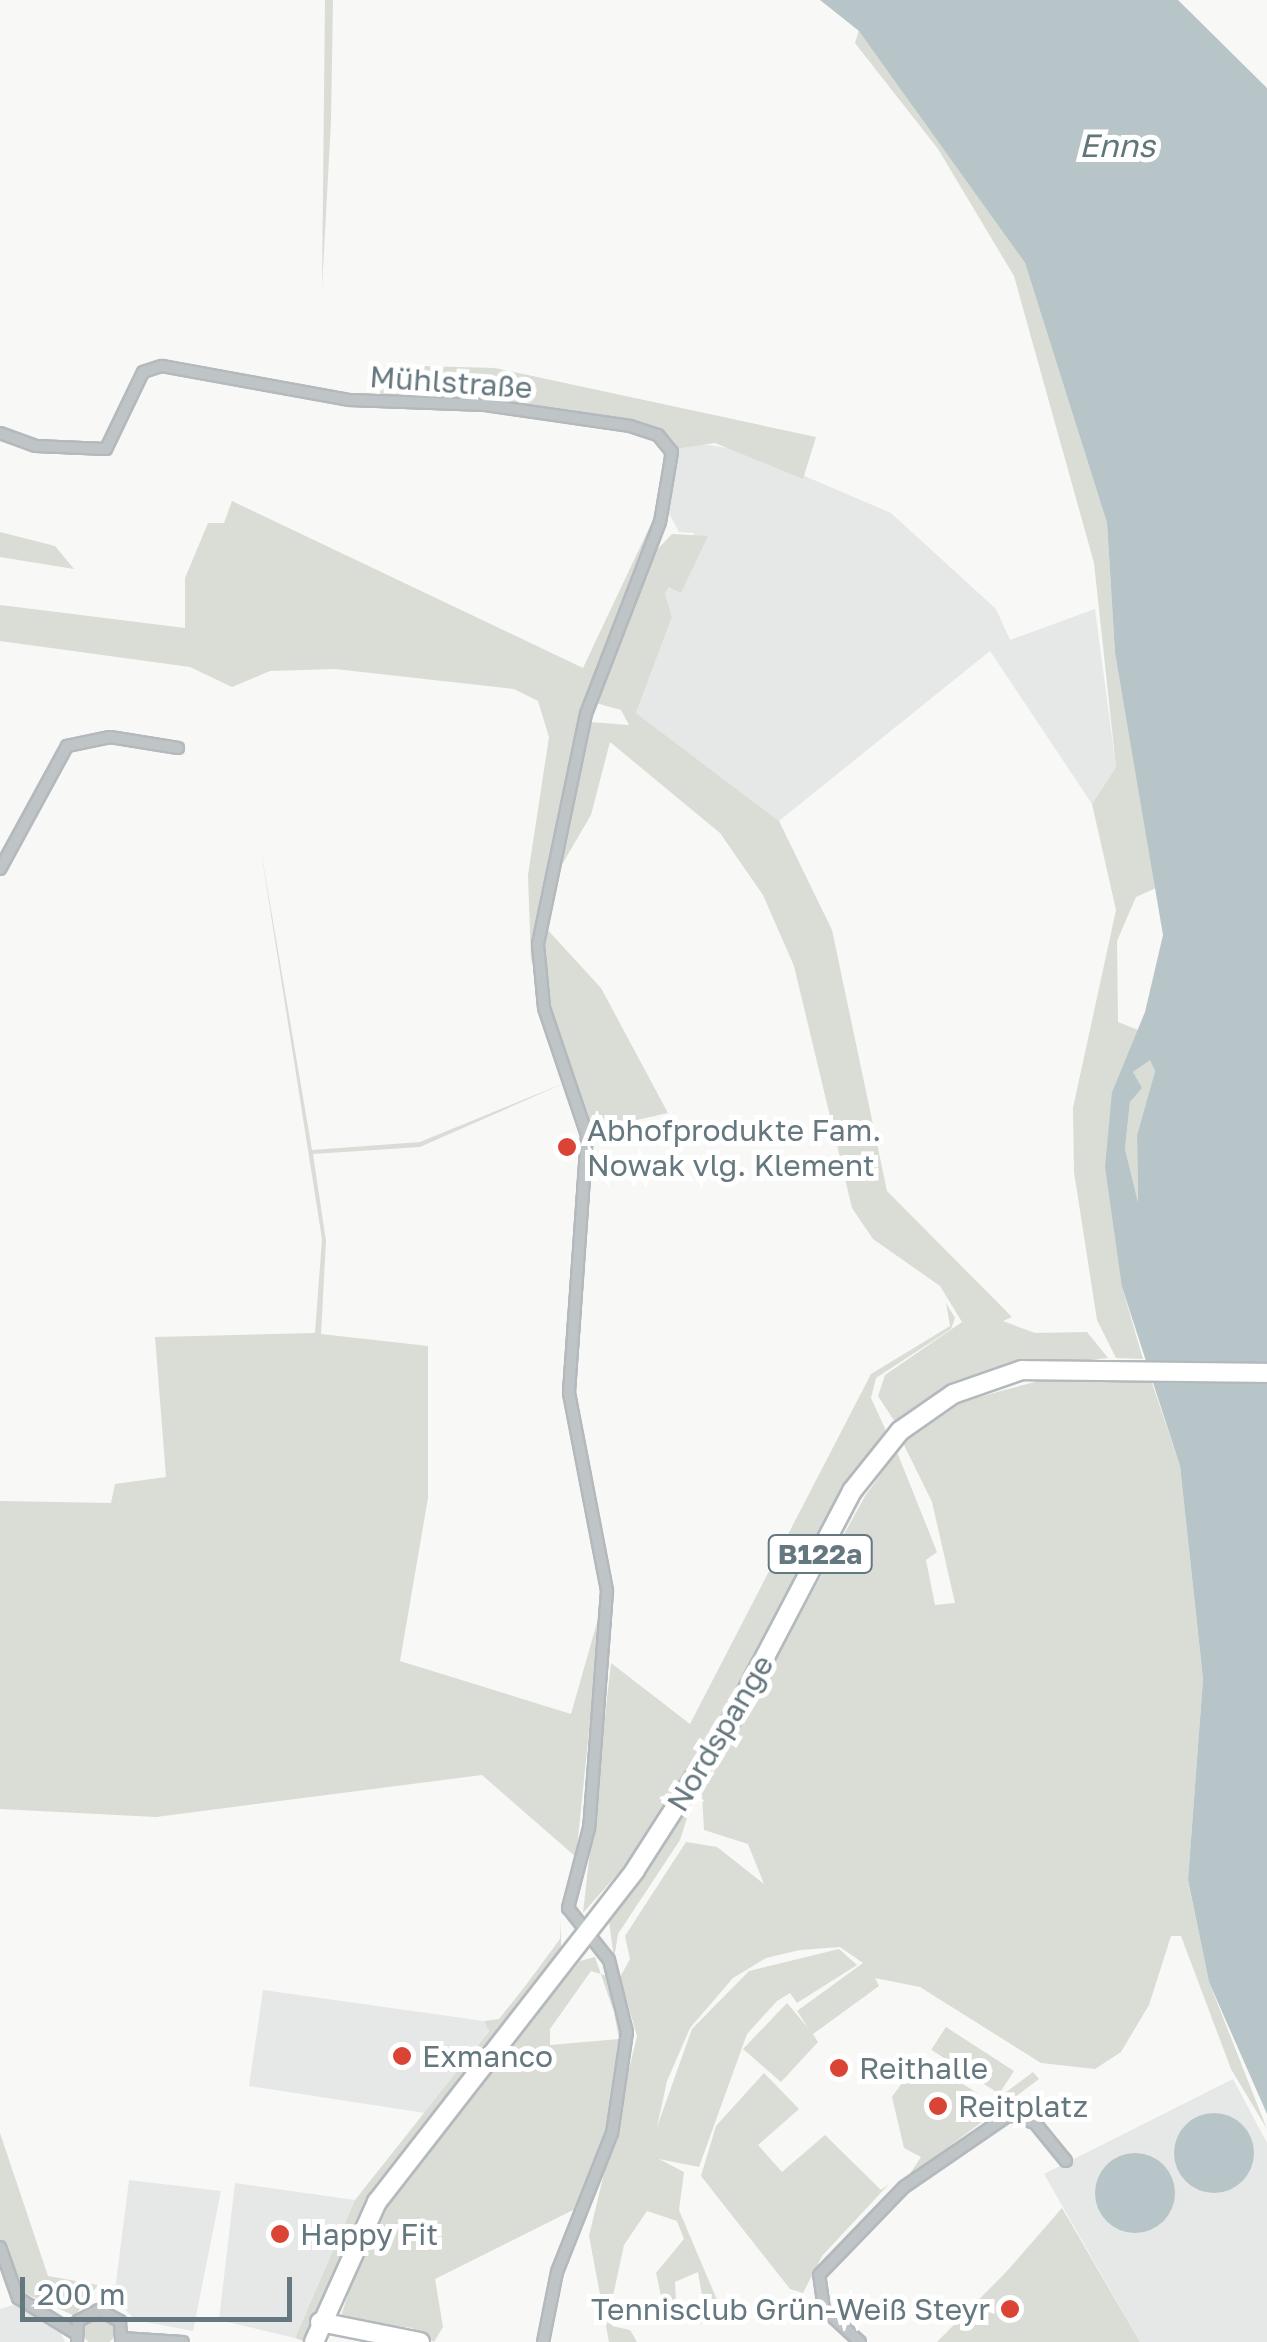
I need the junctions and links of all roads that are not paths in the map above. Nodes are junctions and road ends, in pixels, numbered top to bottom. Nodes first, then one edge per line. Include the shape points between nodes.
1 (0, 433) edge
2 (178, 748) dead end
3 (0, 869) edge
4 (1267, 1373) edge
5 (588, 1936) junction
6 (1066, 2162) dead end
7 (0, 2247) edge
8 (120, 2322) junction
9 (320, 2322) junction
10 (77, 2332) edge
11 (153, 2336) junction
12 (122, 2340) edge
13 (183, 2342) edge
14 (314, 2342) edge
15 (420, 2342) edge
16 (544, 2342) edge
17 (860, 2342) edge

1 - 5 street, Mühlstraße via 86,453 116,442 148,368 350,400 485,405 641,428 664,439 673,460 660,522 586,714 538,944 544,1008 589,1155 568,1368 607,1591 589,1828 568,1900
2 - 3 street via 102,737 67,746
4 - 5 main road, Nordspange / B122a via 1022,1370 976,1384 883,1448 712,1752
5 - 9 main road, Nordspange / B122a via 389,2184
5 - 16 street, Mühlstraße via 612,1966 627,2032 625,2080 598,2184 558,2272
6 - 17 street via 1036,2123 1010,2115 904,2186 819,2275 820,2302
7 - 10 street via 18,2298
8 - 10 street via 99,2310
8 - 11 street
8 - 12 street
9 - 14 main road, Nordspange / B122a
9 - 15 main road
11 - 12 street
11 - 13 street

